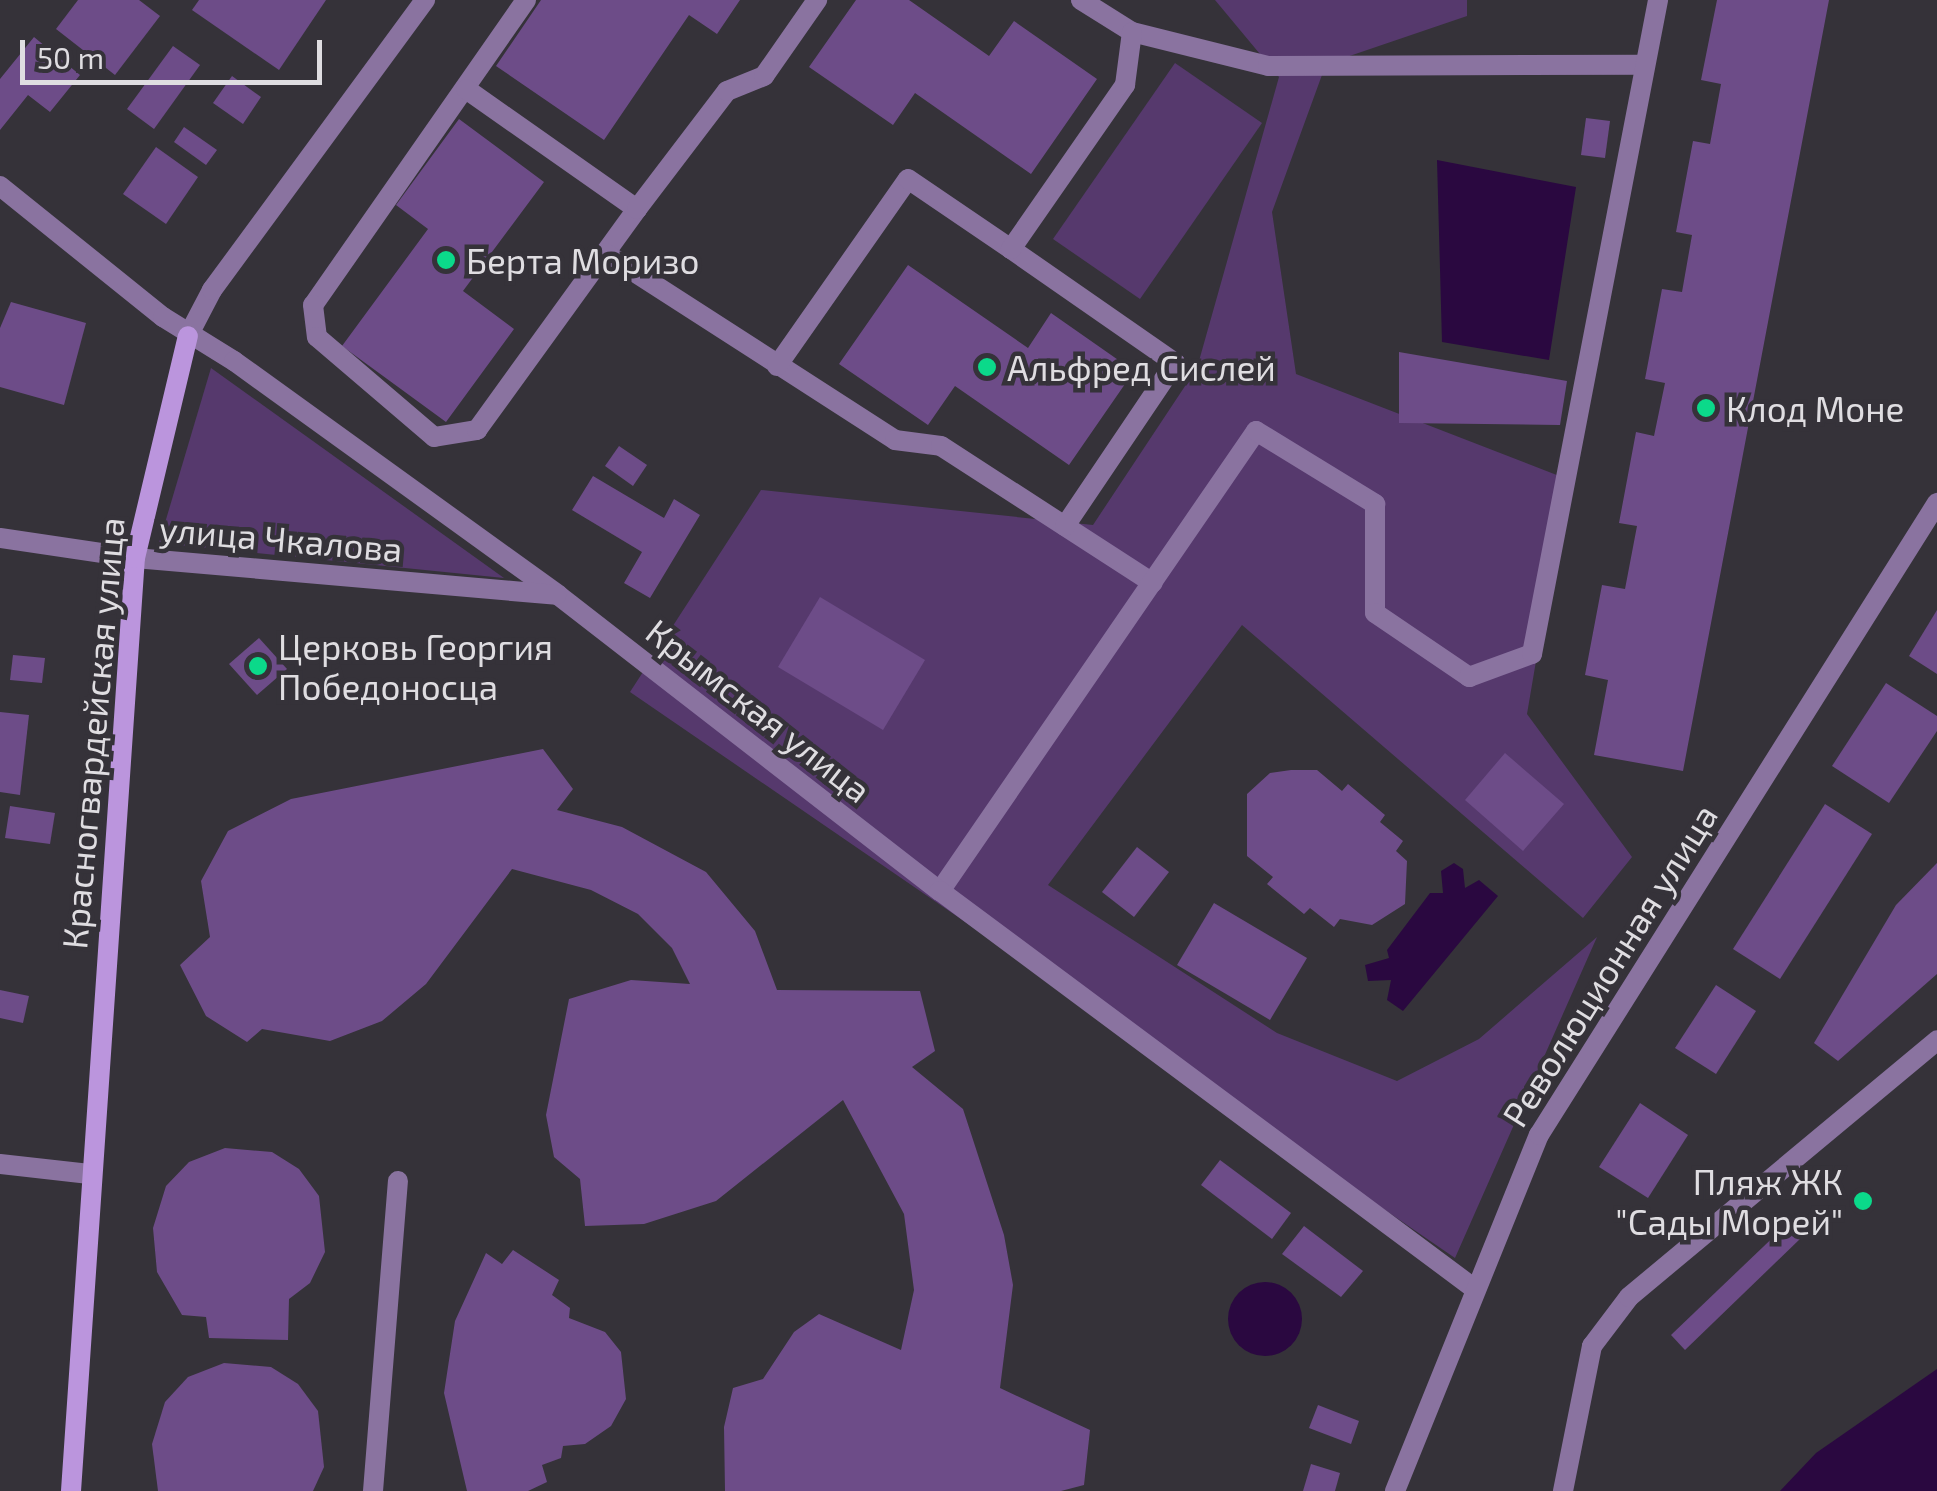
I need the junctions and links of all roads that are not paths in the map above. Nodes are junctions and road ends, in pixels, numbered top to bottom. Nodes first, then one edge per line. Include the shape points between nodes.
1 (425, 0) edge
2 (526, 0) edge
3 (817, 0) edge
4 (1081, 0) edge
5 (1658, 0) edge
6 (1132, 32) junction
7 (1645, 66) junction
8 (466, 90) junction
9 (0, 186) edge
10 (636, 209) junction
11 (1011, 249) junction
12 (605, 252) junction
13 (188, 336) junction
14 (777, 366) junction
15 (1937, 503) edge
16 (1065, 526) junction
17 (0, 538) edge
18 (134, 558) junction
19 (1152, 583) junction
20 (558, 595) junction
21 (940, 891) junction
22 (1937, 1040) edge
23 (0, 1164) edge
24 (89, 1174) junction
25 (398, 1181) dead end
26 (1476, 1288) junction
27 (71, 1491) edge
28 (372, 1491) edge
29 (1395, 1491) edge
30 (1564, 1491) edge

1 - 13 street, Красногвардейская улица via 212,290
2 - 8 street
3 - 10 street via 764,76 728,91
4 - 6 street
5 - 7 street
6 - 7 street via 1268,66
6 - 11 street via 1125,85
7 - 19 street via 1532,654 1469,677 1375,612 1375,504 1256,431
8 - 10 street
8 - 12 street via 313,304 317,338 434,437 477,430
9 - 13 street, Крымская улица
10 - 12 street
11 - 14 street via 908,180
11 - 16 street via 1175,363
12 - 14 street
13 - 18 street, Красногвардейская улица
13 - 20 street, Крымская улица via 234,361
14 - 16 street via 895,440 941,446
15 - 26 street, Революционная улица via 1539,1135
16 - 19 street
17 - 18 street, улица Чкалова
18 - 20 street, улица Чкалова
18 - 24 street, Красногвардейская улица
19 - 21 street
20 - 21 street, Крымская улица
21 - 26 street, Крымская улица
22 - 30 street via 1629,1296 1592,1346
23 - 24 street
24 - 27 street, Красногвардейская улица
25 - 28 street
26 - 29 street, Революционная улица

